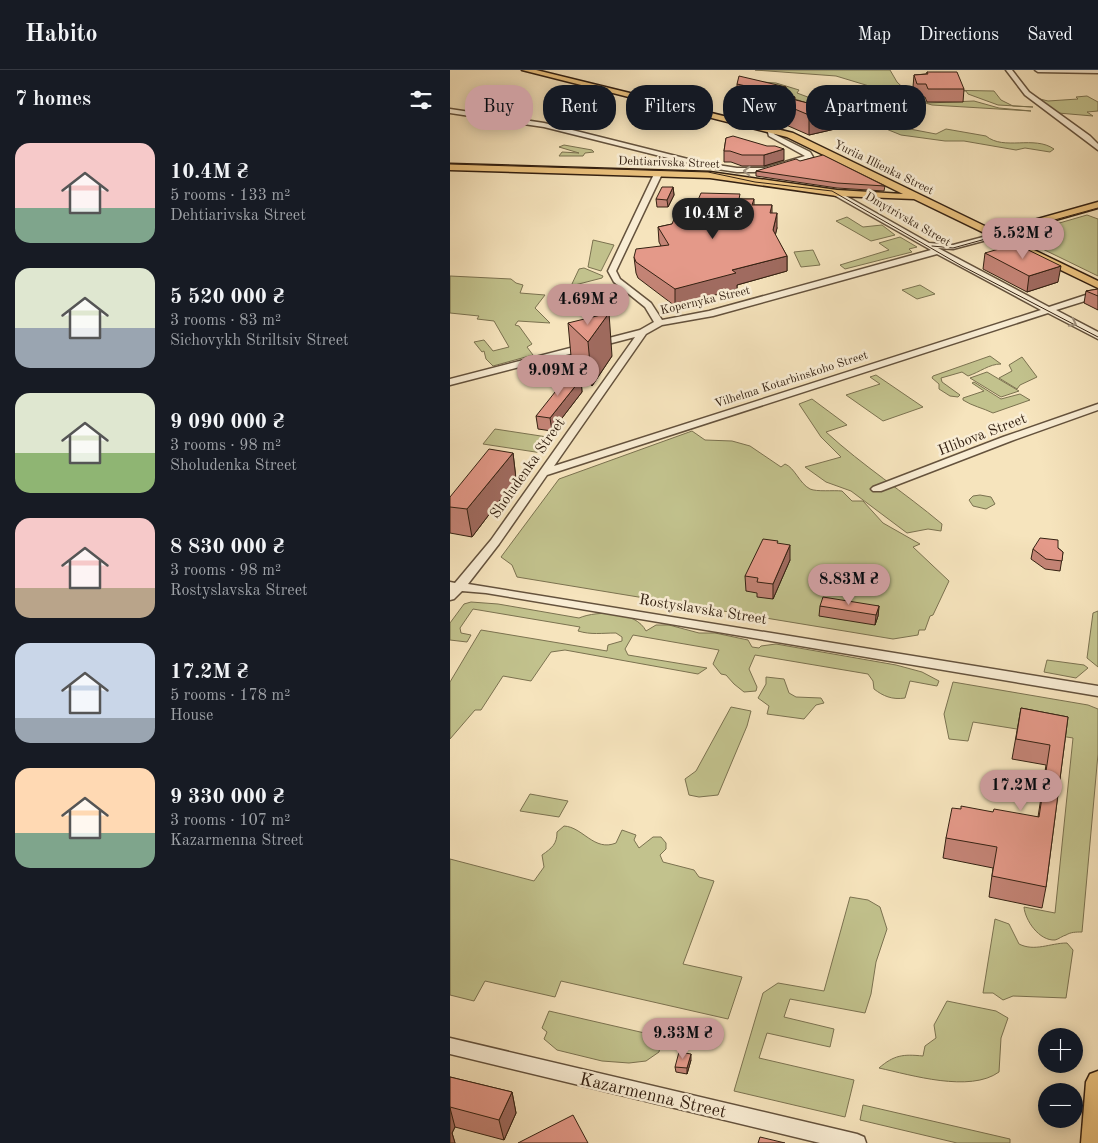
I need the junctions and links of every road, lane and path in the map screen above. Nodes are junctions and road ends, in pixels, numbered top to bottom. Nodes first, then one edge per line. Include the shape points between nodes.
1 (526, 70) edge
2 (1009, 70) edge
3 (1038, 70) edge
4 (1098, 71) edge
5 (450, 111) edge
6 (723, 118) edge
7 (770, 130) edge
8 (773, 130) edge
9 (1098, 148) edge
10 (450, 168) edge
11 (703, 170) junction
12 (658, 174) junction
13 (837, 193) junction
14 (916, 197) junction
15 (1098, 206) edge
16 (1098, 210) edge
17 (996, 235) junction
18 (974, 241) junction
19 (922, 242) junction
20 (938, 251) junction
21 (963, 266) junction
22 (1098, 285) edge
23 (1098, 294) edge
24 (1047, 310) junction
25 (659, 323) junction
26 (643, 332) junction
27 (1098, 336) edge
28 (450, 382) edge
29 (1098, 407) edge
30 (544, 473) junction
31 (877, 489) dead end
32 (453, 590) edge
33 (1098, 691) edge
34 (450, 1046) edge
35 (1098, 1082) edge
36 (856, 1143) edge
37 (1094, 1143) edge

1 - 6 main road, Yuriia Illienka Street
2 - 9 street via 1015,81 1035,100
3 - 4 street
5 - 11 street via 544,125 606,139
7 -> 11 street via 771,135 808,153 808,157 758,171
8 - 14 main road, Yuriia Illienka Street via 808,143
10 - 12 main road, Dehtiarivska Street
11 - 12 main road, Dehtiarivska Street
11 - 13 main road, Dehtiarivska Street
12 - 25 street via 612,271 617,280 648,305
13 - 14 main road, Dehtiarivska Street
13 - 19 street, Dmytrivska Street
14 - 17 main road, Yuriia Illienka Street
15 - 17 main road
16 - 17 main road
17 - 18 street
17 - 22 main road, Yuriia Illienka Street
18 - 19 street via 945,247
18 - 21 street via 958,252
19 - 20 street, Dmytrivska Street
20 - 21 street, Dmytrivska Street
20 - 25 street, Kopernyka Street via 710,314
21 - 24 street, Dmytrivska Street
23 - 24 street, Vilhelma Kotarbinskoho Street
24 -> 27 street, Dmytrivska Street
24 - 30 street, Vilhelma Kotarbinskoho Street
25 - 26 street, Kopernyka Street
26 - 28 street, Kopernyka Street
26 - 30 street, Sholudenka Street
29 - 31 street, Hlibova Street
30 - 32 street, Sholudenka Street via 495,542
32 - 33 street, Rostyslavska Street via 486,589
34 - 36 street, Kazarmenna Street
35 - 37 main road

